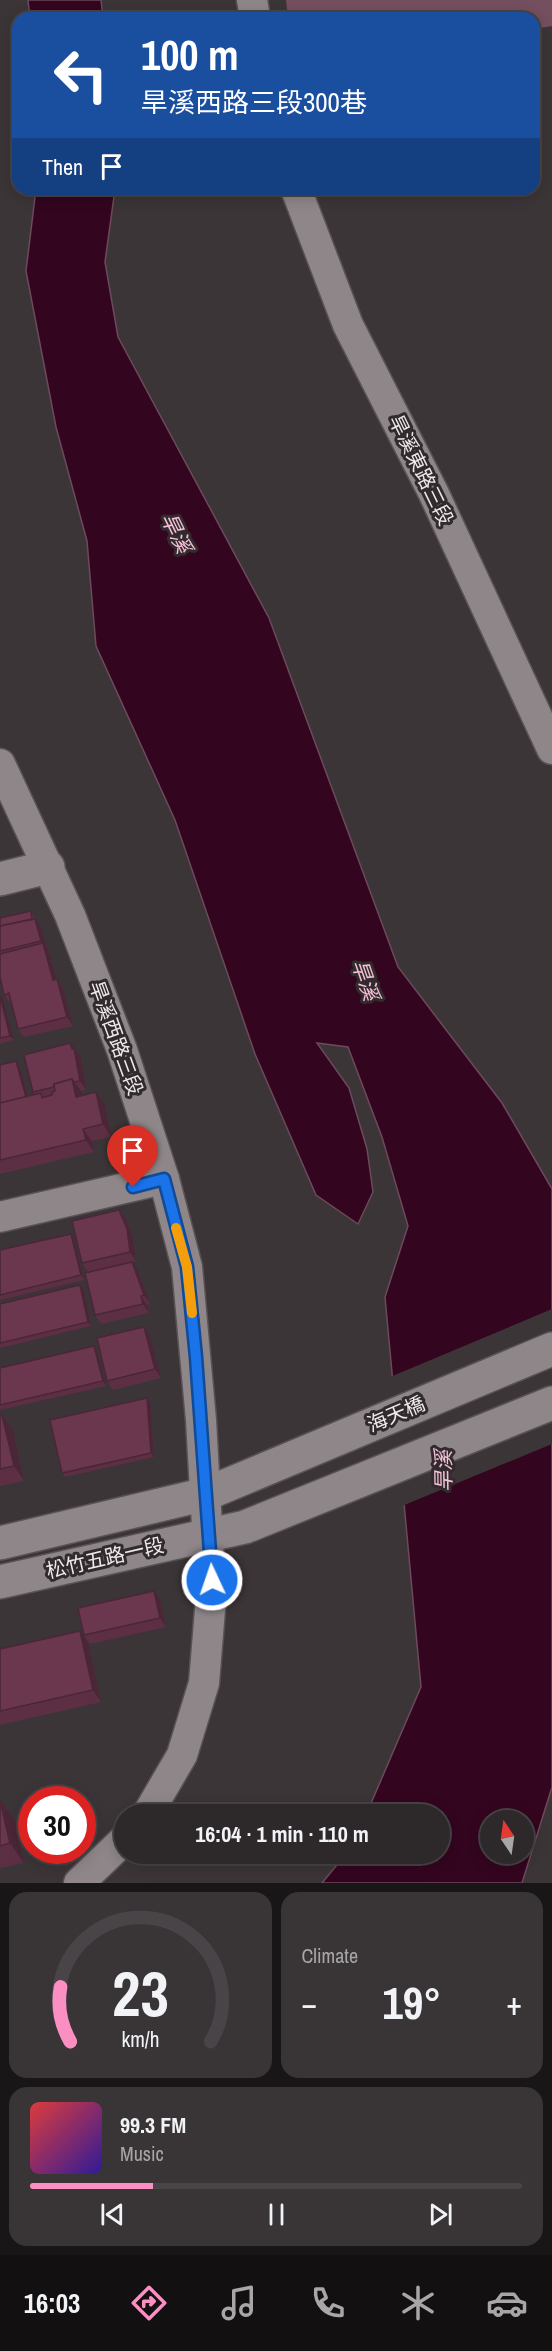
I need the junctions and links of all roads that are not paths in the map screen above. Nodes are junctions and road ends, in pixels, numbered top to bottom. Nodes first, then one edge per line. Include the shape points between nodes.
1 (298, 195) edge
2 (552, 749) edge
3 (0, 764) edge
4 (48, 867) junction
5 (0, 879) edge
6 (164, 1179) junction
7 (0, 1217) edge
8 (552, 1349) edge
9 (552, 1403) edge
10 (241, 1480) joint
11 (206, 1494) junction
12 (209, 1534) junction
13 (0, 1543) edge
14 (0, 1581) edge
15 (153, 1804) edge
16 (114, 1850) edge
17 (79, 1883) edge

1 - 2 street, 旱溪東路三段 via 348,325 434,494
3 - 4 street, 旱溪西路三段
4 - 5 street
4 - 6 street, 旱溪西路三段 via 122,1050
6 - 7 street
6 - 11 street, 旱溪西路三段 via 187,1267
8 - 10 street, 海天橋
9 - 12 street, 松竹五路一段 via 245,1527
10 - 11 street, 松竹五路一段
11 - 12 street, 旱溪西路三段
11 - 13 street, 松竹五路一段
12 - 14 street, 松竹五路一段
12 - 15 street, 旱溪西路三段 via 212,1580 204,1683 182,1755
16 - 17 street

